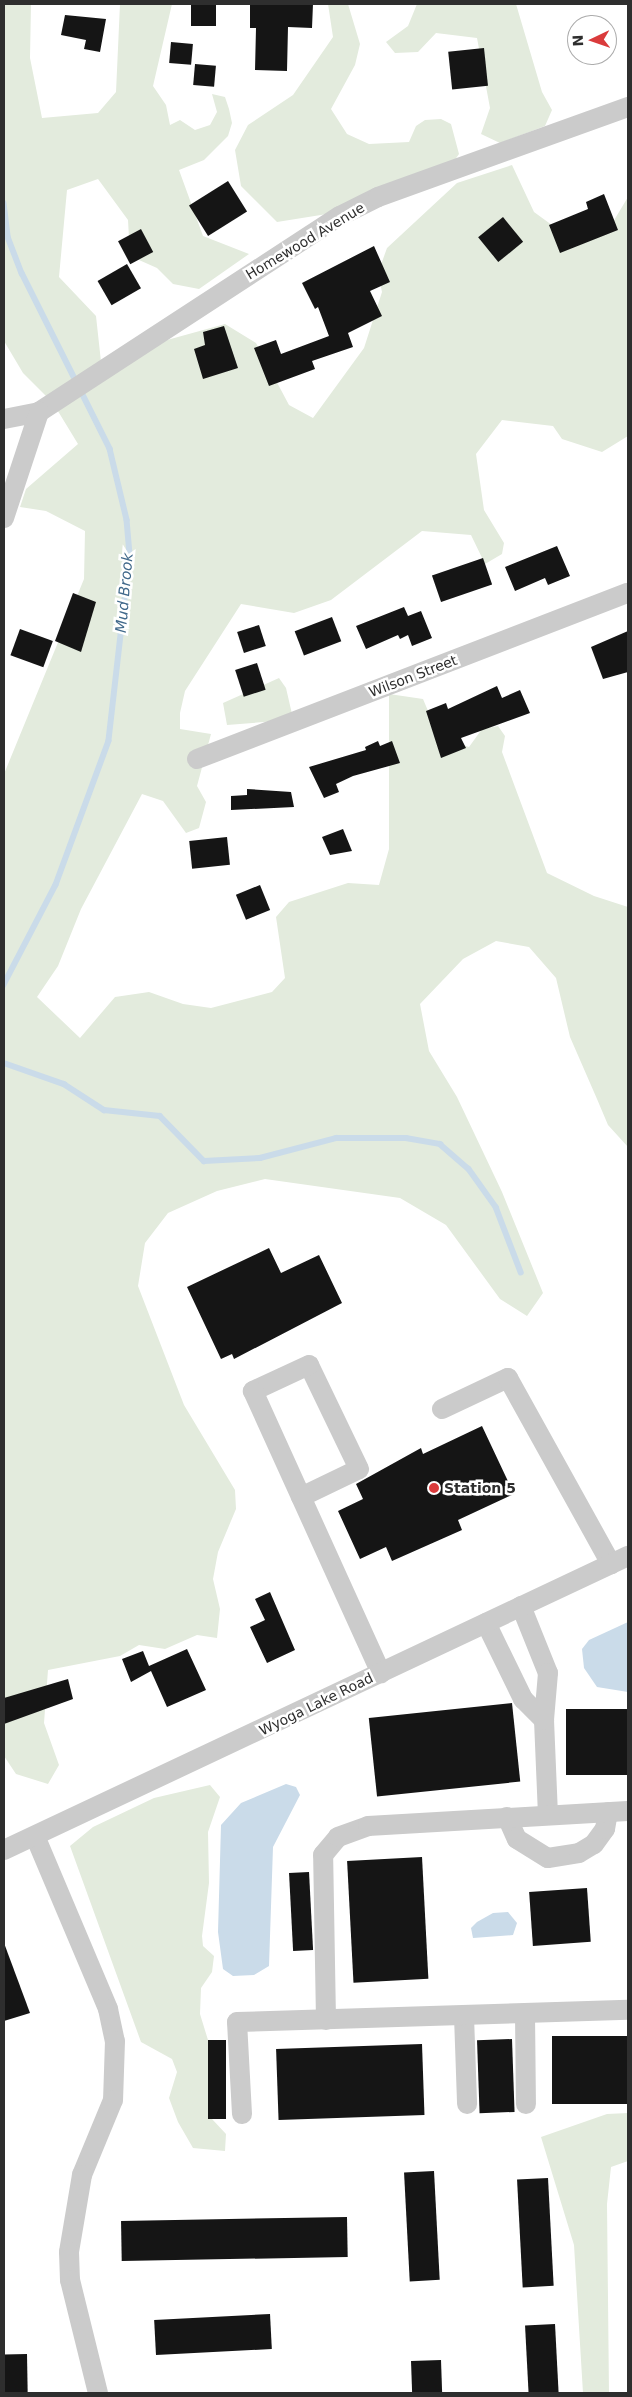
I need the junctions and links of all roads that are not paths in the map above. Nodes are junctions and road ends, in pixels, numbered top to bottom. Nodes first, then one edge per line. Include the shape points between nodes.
1 (628, 107) edge
2 (46, 407) junction
3 (4, 419) edge
4 (4, 518) edge
5 (628, 593) edge
6 (197, 759) dead end
7 (442, 1409) dead end
8 (301, 1497) junction
9 (620, 1560) edge
10 (521, 1606) junction
11 (486, 1623) junction
12 (381, 1673) junction
13 (544, 1720) junction
14 (628, 1811) edge
15 (608, 1812) junction
16 (548, 1815) junction
17 (507, 1817) junction
18 (35, 1836) junction
19 (4, 1850) edge
20 (628, 2010) edge
21 (525, 2014) junction
22 (464, 2016) junction
23 (326, 2020) junction
24 (466, 2104) dead end
25 (526, 2104) dead end
26 (242, 2114) dead end
27 (98, 2393) edge

1 - 2 street, Homewood Avenue via 378,197 340,216
2 - 3 street, Homewood Avenue
2 - 4 street
5 - 6 street, Wilson Street
7 - 9 street via 508,1378
8 - 8 street via 253,1392 309,1365 359,1469
8 - 12 street
9 - 10 street, Wyoga Lake Road
10 - 11 street, Wyoga Lake Road
10 - 13 street via 548,1672
11 - 12 street, Wyoga Lake Road
11 - 13 street via 523,1699
12 - 18 street, Wyoga Lake Road
13 - 16 street
14 - 15 street
15 - 16 street
15 - 17 street via 605,1829 594,1844 579,1853 548,1858 517,1839
16 - 17 street
17 - 23 street via 368,1826 338,1837 323,1855
18 - 19 street, Wyoga Lake Road
18 - 27 street via 108,2008 115,2041 113,2100 82,2175 69,2252 70,2280
20 - 21 street
21 - 22 street
21 - 25 street
22 - 23 street
22 - 24 street
23 - 26 street via 238,2022

